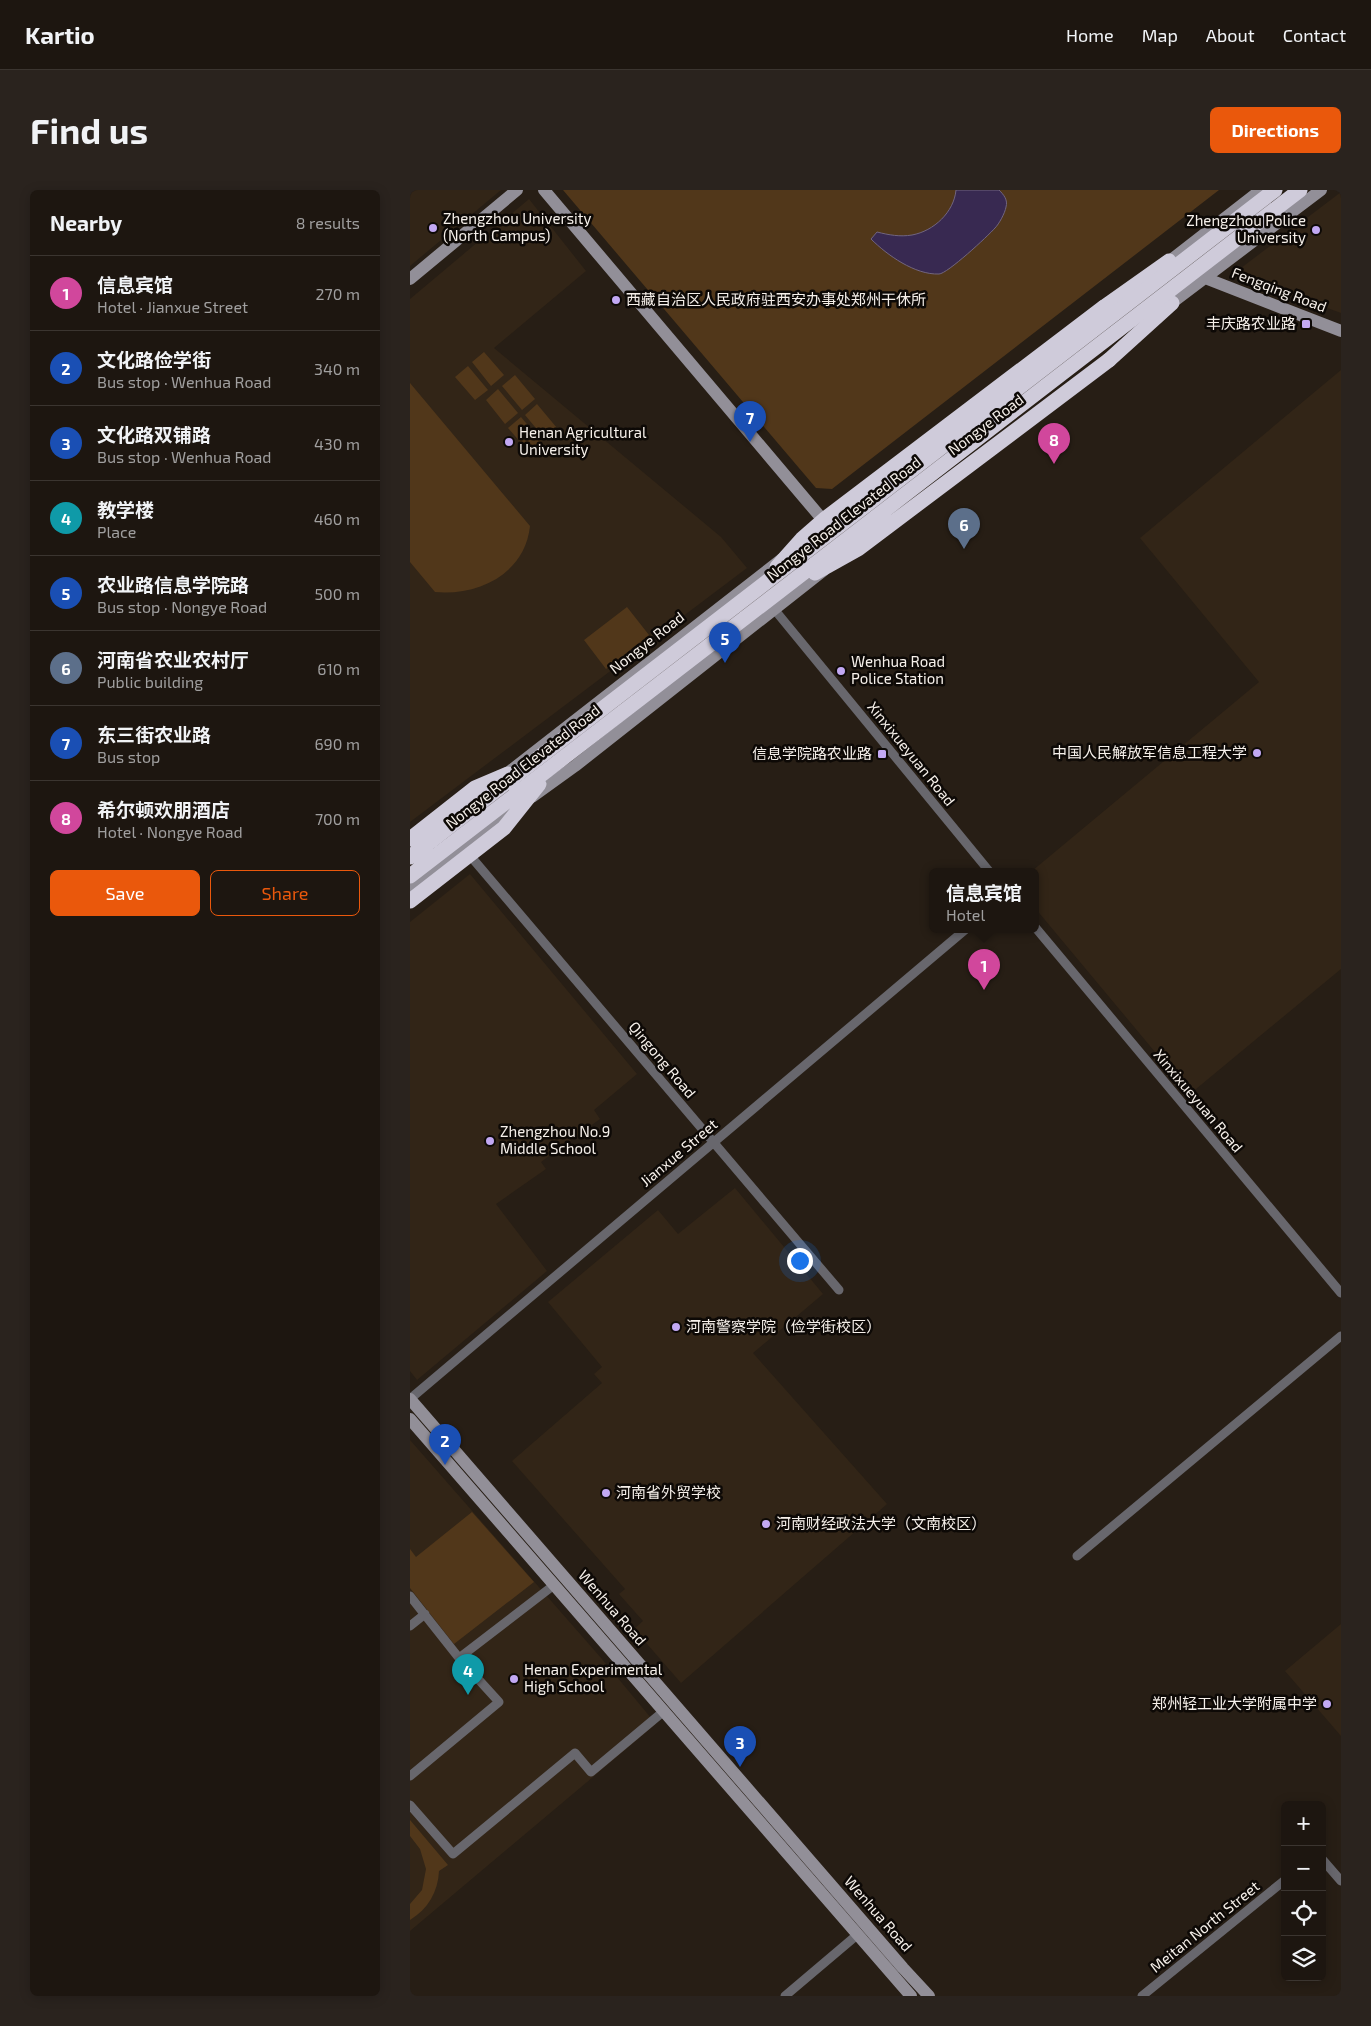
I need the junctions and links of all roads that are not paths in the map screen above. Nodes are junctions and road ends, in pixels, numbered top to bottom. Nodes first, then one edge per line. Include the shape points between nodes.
1 (517, 190) edge
2 (544, 190) edge
3 (1261, 190) edge
4 (1275, 190) edge
5 (1300, 190) edge
6 (1321, 190) edge
7 (1169, 261) junction
8 (1205, 278) junction
9 (410, 279) edge
10 (1172, 304) junction
11 (1341, 331) edge
12 (827, 525) junction
13 (848, 551) junction
14 (760, 587) junction
15 (778, 592) junction
16 (774, 609) junction
17 (555, 764) junction
18 (528, 766) junction
19 (410, 839) edge
20 (464, 848) junction
21 (410, 849) edge
22 (410, 857) edge
23 (987, 868) edge
24 (410, 876) edge
25 (410, 889) edge
26 (410, 901) edge
27 (1039, 932) edge
28 (961, 933) edge
29 (714, 1142) junction
30 (839, 1290) dead end
31 (1341, 1293) edge
32 (1341, 1336) edge
33 (410, 1399) edge
34 (410, 1419) edge
35 (1077, 1556) dead end
36 (554, 1585) junction
37 (410, 1596) edge
38 (424, 1614) junction
39 (410, 1626) edge
40 (459, 1658) junction
41 (664, 1711) junction
42 (410, 1776) edge
43 (410, 1805) edge
44 (1326, 1864) edge
45 (1341, 1881) edge
46 (1281, 1883) edge
47 (857, 1935) junction
48 (785, 1996) edge
49 (911, 1996) edge
50 (929, 1996) edge
51 (1142, 1996) edge

1 - 9 street
2 - 12 street
3 - 7 street, Nongye Road
4 - 14 highway, Nongye Road Elevated Road, bridge
5 - 15 highway, Nongye Road Elevated Road, bridge
6 - 8 street, Nongye Road
7 - 12 street, Nongye Road
7 - 14 highway, bridge via 826,518 789,551
8 - 10 street, Nongye Road
8 - 11 street, Fengqing Road
10 - 13 street, Nongye Road
10 - 15 highway, bridge via 1110,360 858,549
12 - 13 street
12 - 21 street, Nongye Road
13 - 16 street, Nongye Road
14 - 18 highway, Nongye Road Elevated Road, bridge
15 - 17 highway, Nongye Road Elevated Road, bridge
16 - 20 street, Nongye Road via 575,766
16 - 23 street, Xinxixueyuan Road
17 - 24 highway, Nongye Road Elevated Road, bridge
17 - 26 highway, bridge via 504,828
18 - 19 highway, bridge via 475,788
18 - 22 highway, Nongye Road Elevated Road, bridge
20 - 25 street, Nongye Road
20 - 29 street, Qingong Road
27 - 31 street, Xinxixueyuan Road
28 - 29 street, Jianxue Street
29 - 30 street, Qingong Road
29 - 33 street, Jianxue Street
32 - 35 street
33 - 50 street, Wenhua Road
34 - 36 street, Wenhua Road
36 - 40 street
36 - 41 street, Wenhua Road
37 - 38 street
38 - 39 street
38 - 40 street
40 - 42 street via 499,1702
41 - 43 street via 591,1772 575,1753 452,1854
41 - 47 street, Wenhua Road
44 - 45 street
46 - 51 street, Meitan North Street
47 - 48 street
47 - 49 street, Wenhua Road

